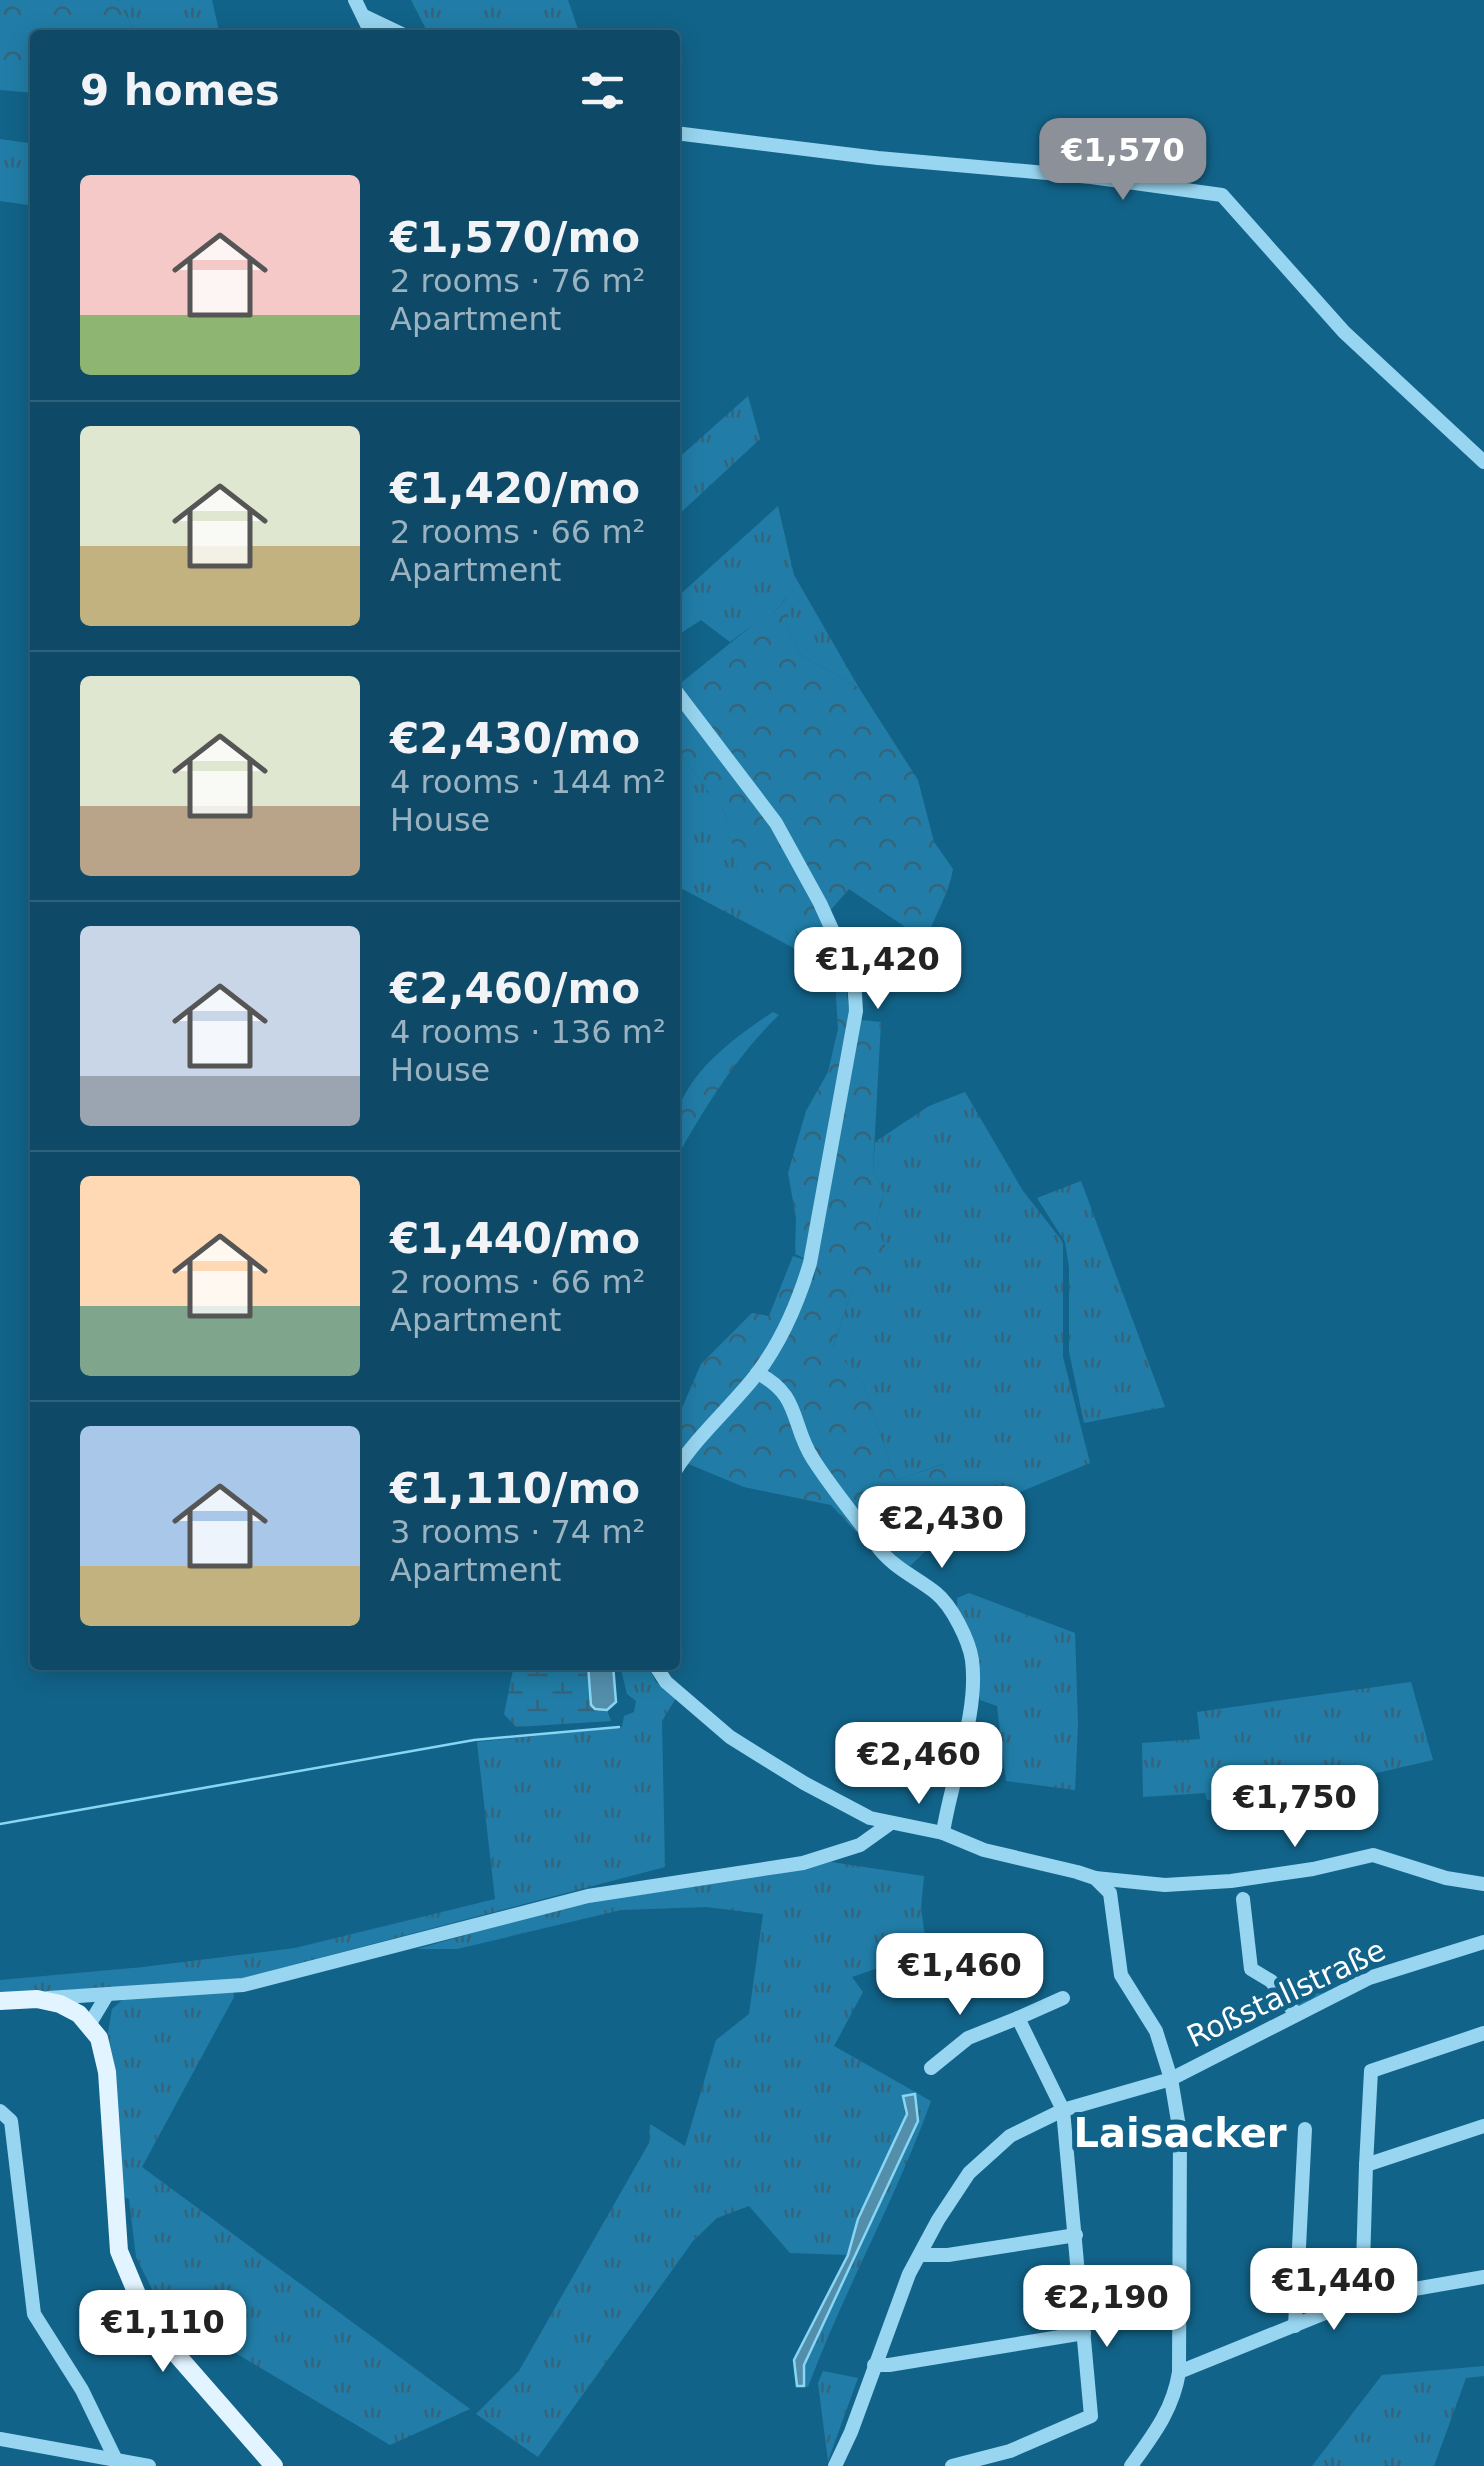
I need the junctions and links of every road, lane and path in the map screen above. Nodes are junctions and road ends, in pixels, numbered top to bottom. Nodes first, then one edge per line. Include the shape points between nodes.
1 (355, 0) edge
2 (364, 16) junction
3 (370, 30) edge
4 (393, 30) edge
5 (680, 134) edge
6 (1484, 462) edge
7 (680, 697) edge
8 (758, 1373) junction
9 (680, 1465) edge
10 (658, 1670) edge
11 (888, 1824) junction
12 (942, 1833) junction
13 (1095, 1878) junction
14 (1484, 1884) edge
15 (1242, 1899) dead end
16 (1484, 1942) edge
17 (107, 1994) junction
18 (1063, 1998) dead end
19 (37, 2000) junction
20 (0, 2001) edge
21 (1295, 2013) junction
22 (1018, 2018) junction
23 (89, 2026) junction
24 (1484, 2033) edge
25 (931, 2068) dead end
26 (1170, 2078) junction
27 (1063, 2110) junction
28 (0, 2111) edge
29 (1484, 2126) edge
30 (1305, 2128) dead end
31 (1366, 2165) junction
32 (1076, 2235) junction
33 (921, 2256) junction
34 (1484, 2276) edge
35 (1362, 2298) junction
36 (1294, 2326) junction
37 (1084, 2333) junction
38 (874, 2365) junction
39 (1179, 2372) junction
40 (0, 2439) edge
41 (105, 2461) edge
42 (149, 2466) edge
43 (274, 2466) edge
44 (836, 2466) edge
45 (952, 2466) edge
46 (1132, 2466) edge

1 - 2 street
2 - 3 street
2 - 4 street
5 - 6 street via 1222,195 1344,332
7 - 8 street via 776,823 854,978 856,1011 810,1262 786,1328
8 - 9 street
8 - 12 street via 776,1381 796,1410 810,1456 880,1550 939,1595 971,1656 974,1696
10 - 11 street via 730,1737
11 - 12 street
11 - 17 street via 860,1845 803,1863 588,1896 243,1985
12 - 13 street
13 - 14 street via 1231,1882 1373,1855
13 - 26 street via 1110,1893 1121,1975 1156,2031
15 - 21 street via 1251,1969 1271,1981
16 - 21 street, Roßstallstraße via 1369,1978
17 - 19 street
17 - 23 street
18 - 22 street
19 - 20 main road
19 - 23 main road via 60,2004
21 - 26 street, Roßstallstraße
22 - 25 street via 968,2038
22 - 27 street
23 - 43 main road via 100,2038 107,2072 119,2251 149,2323
24 - 31 street via 1371,2071
26 - 27 street, Roßstallstraße
26 - 39 street via 1180,2133
27 - 32 street
27 - 33 street, Roßstallstraße via 1010,2136 968,2173
28 - 41 street via 11,2122 34,2314 104,2429
29 - 31 street
30 - 36 street
31 - 35 street
32 - 33 street
32 - 37 street
33 - 38 street, Roßstallstraße
34 - 35 street
35 - 36 street
36 - 39 street
37 - 38 street
37 - 45 street via 1091,2416 1010,2451
38 - 44 street, Roßstallstraße
39 - 46 street via 1166,2417
40 - 41 street
41 - 42 street

